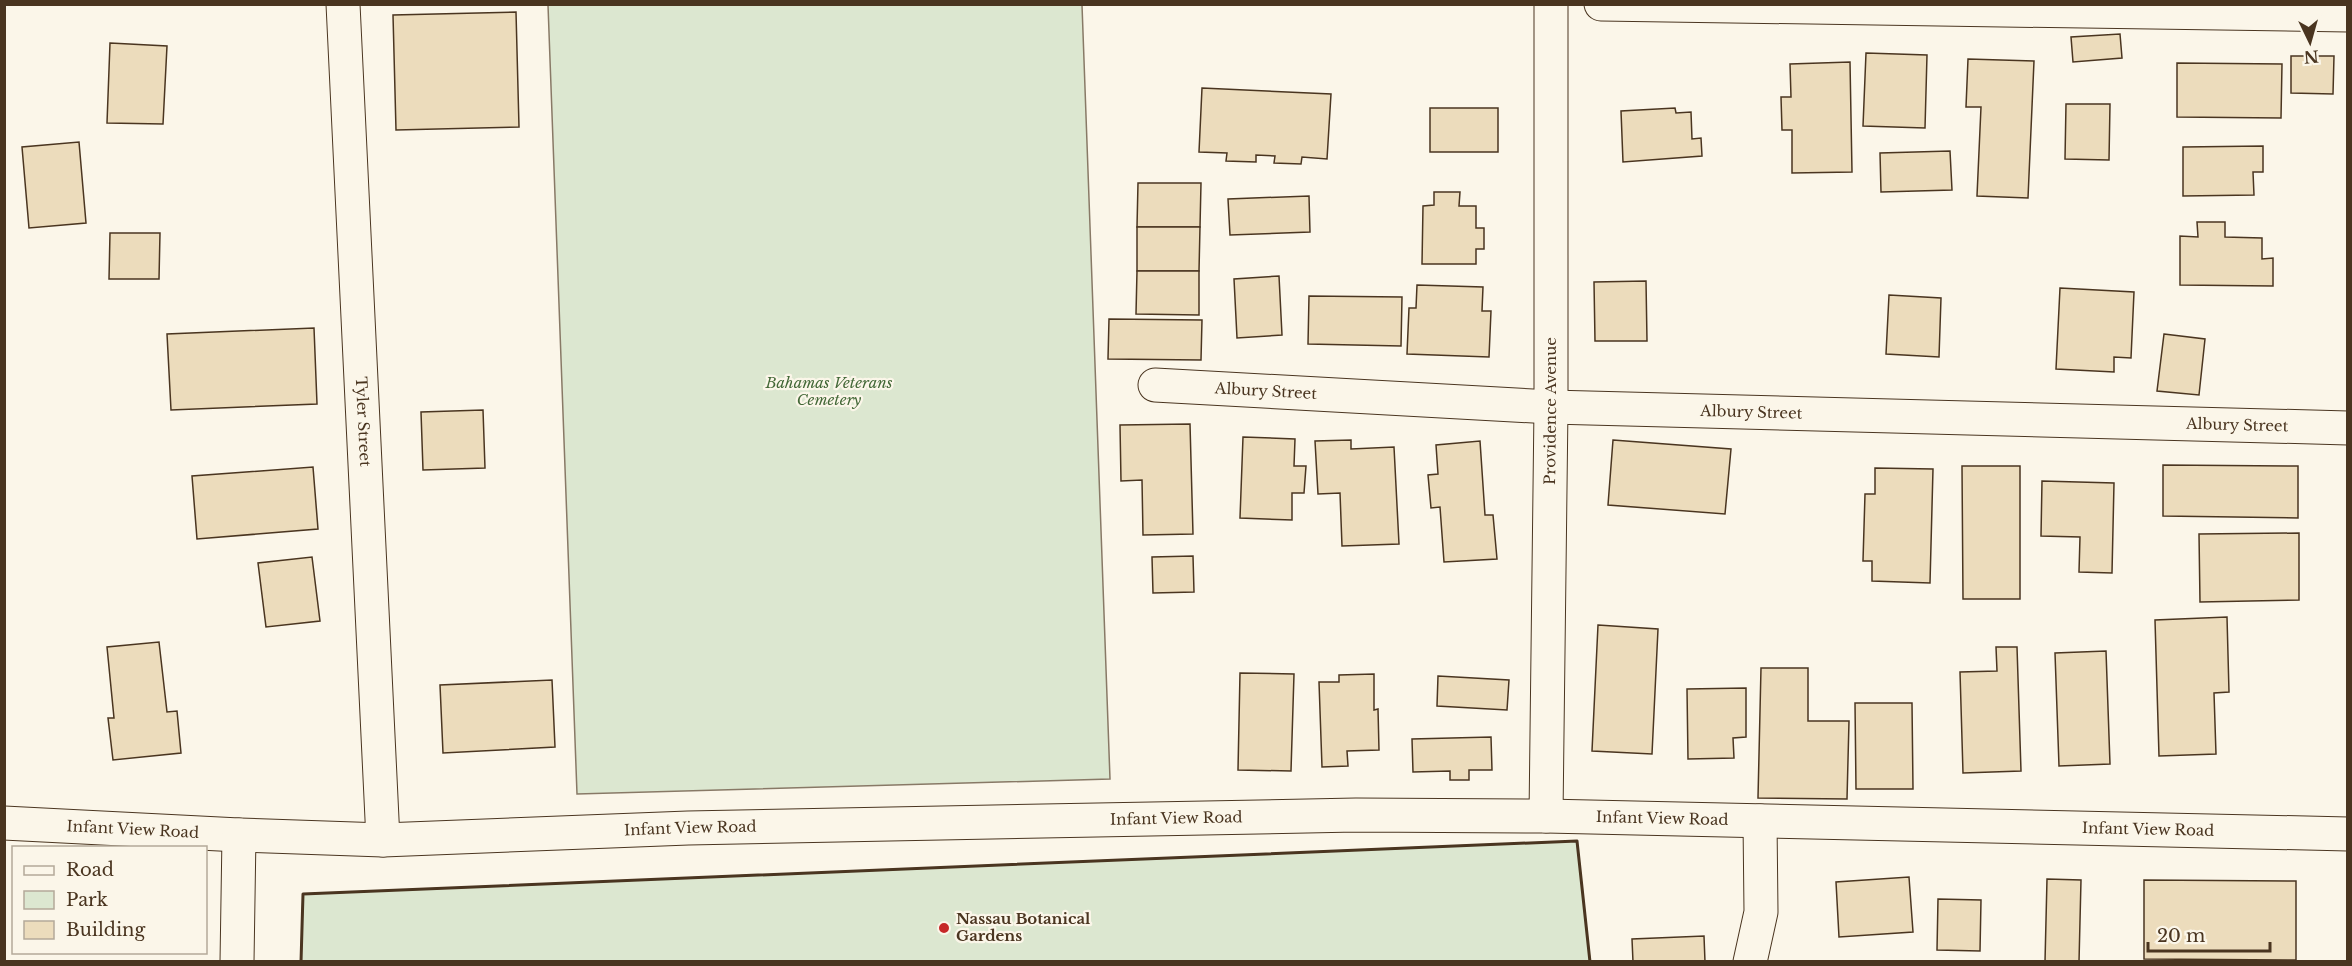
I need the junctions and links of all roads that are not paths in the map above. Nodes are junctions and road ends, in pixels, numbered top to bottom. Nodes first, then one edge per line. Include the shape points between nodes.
1 (343, 4) edge
2 (1551, 4) edge
3 (1601, 4) edge
4 (2348, 15) edge
5 (1155, 385) dead end
6 (1551, 407) junction
7 (2348, 428) edge
8 (1546, 816) junction
9 (1760, 821) junction
10 (4, 823) edge
11 (2348, 834) edge
12 (238, 835) junction
13 (383, 840) junction
14 (237, 962) edge
15 (1750, 962) edge

1 - 13 street, Tyler Street
2 - 6 street, Providence Avenue
3 - 4 street
5 - 6 street, Albury Street
6 - 7 street, Albury Street
6 - 8 street, Providence Avenue
8 - 9 street, Infant View Road
8 - 13 street, Infant View Road via 688,828
9 - 11 street, Infant View Road
9 - 15 street via 1761,912
10 - 12 street, Infant View Road
12 - 13 street, Infant View Road
12 - 14 street

